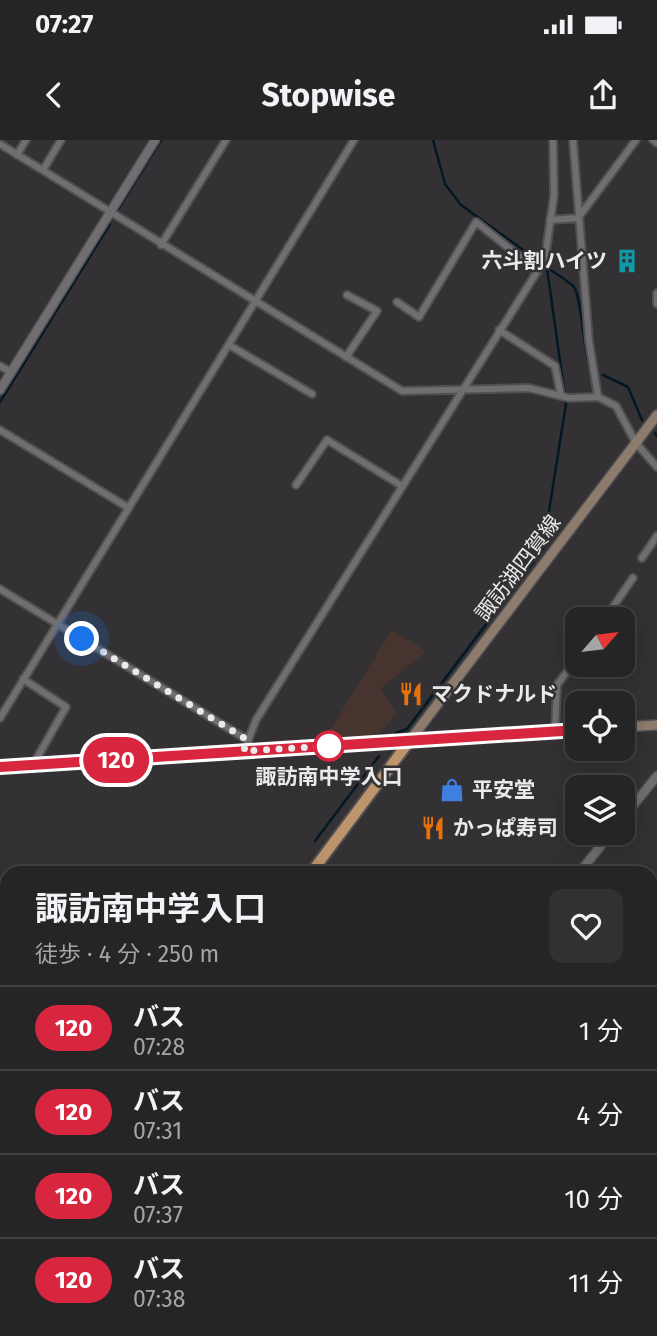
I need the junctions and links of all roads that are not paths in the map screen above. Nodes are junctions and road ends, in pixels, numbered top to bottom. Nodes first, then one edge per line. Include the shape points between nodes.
1 (26, 140) edge
2 (61, 140) edge
3 (155, 140) edge
4 (226, 140) edge
5 (354, 140) edge
6 (553, 140) edge
7 (573, 140) edge
8 (636, 140) edge
9 (653, 140) edge
10 (657, 143) edge
11 (0, 144) edge
12 (17, 155) junction
13 (43, 170) junction
14 (110, 214) junction
15 (578, 218) junction
16 (550, 220) junction
17 (161, 245) junction
18 (538, 270) junction
19 (657, 293) edge
20 (346, 295) dead end
21 (397, 302) dead end
22 (257, 303) junction
23 (657, 304) edge
24 (499, 330) junction
25 (229, 345) junction
26 (346, 357) junction
27 (0, 366) edge
28 (11, 372) junction
29 (0, 390) edge
30 (461, 390) junction
31 (312, 394) dead end
32 (564, 397) junction
33 (598, 397) junction
34 (657, 415) edge
35 (0, 429) edge
36 (635, 443) junction
37 (657, 467) edge
38 (296, 485) dead end
39 (402, 486) junction
40 (129, 508) junction
41 (657, 536) edge
42 (642, 558) dead end
43 (633, 578) dead end
44 (0, 589) edge
45 (613, 607) edge
46 (59, 625) junction
47 (565, 674) edge
48 (23, 679) junction
49 (0, 718) edge
50 (657, 725) edge
51 (635, 726) edge
52 (565, 731) edge
53 (555, 732) junction
54 (246, 739) junction
55 (408, 743) junction
56 (244, 751) junction
57 (33, 765) junction
58 (0, 767) edge
59 (657, 776) edge
60 (635, 803) edge
61 (601, 845) edge
62 (316, 866) edge
63 (585, 866) edge

1 - 12 street
2 - 13 street
3 - 14 street
4 - 17 street
5 - 22 street
6 - 16 street
7 - 15 street
8 - 15 street
9 - 10 street
11 - 12 street
12 - 13 street
13 - 14 street
14 - 17 street
14 - 28 street
15 - 16 street
15 - 33 street
16 - 18 street via 545,260
17 - 22 street
18 - 21 street via 476,222 419,317
18 - 24 street
19 - 23 street
20 - 26 street via 377,312
22 - 25 street
22 - 26 street
24 - 30 street
24 - 32 street via 555,366
25 - 31 street
25 - 40 street
26 - 30 street via 402,391
27 - 28 street
28 - 29 street
30 - 32 street via 529,388
30 - 39 street
32 - 33 street
33 - 36 street via 616,406
34 - 36 main road, 諏訪湖四賀線
35 - 40 street
36 - 37 street
36 - 55 main road, 諏訪湖四賀線
38 - 39 street via 327,440
39 - 54 street
40 - 46 street
41 - 42 street
43 - 45 street
44 - 46 street
46 - 48 street
46 - 54 street
47 - 53 street via 557,685
48 - 49 street
48 - 57 street via 66,707
50 - 51 main road
52 - 53 main road
53 - 55 main road
54 - 56 street
55 - 56 main road
55 - 62 highway
56 - 57 main road
57 - 58 main road
59 - 60 street
61 - 63 street

